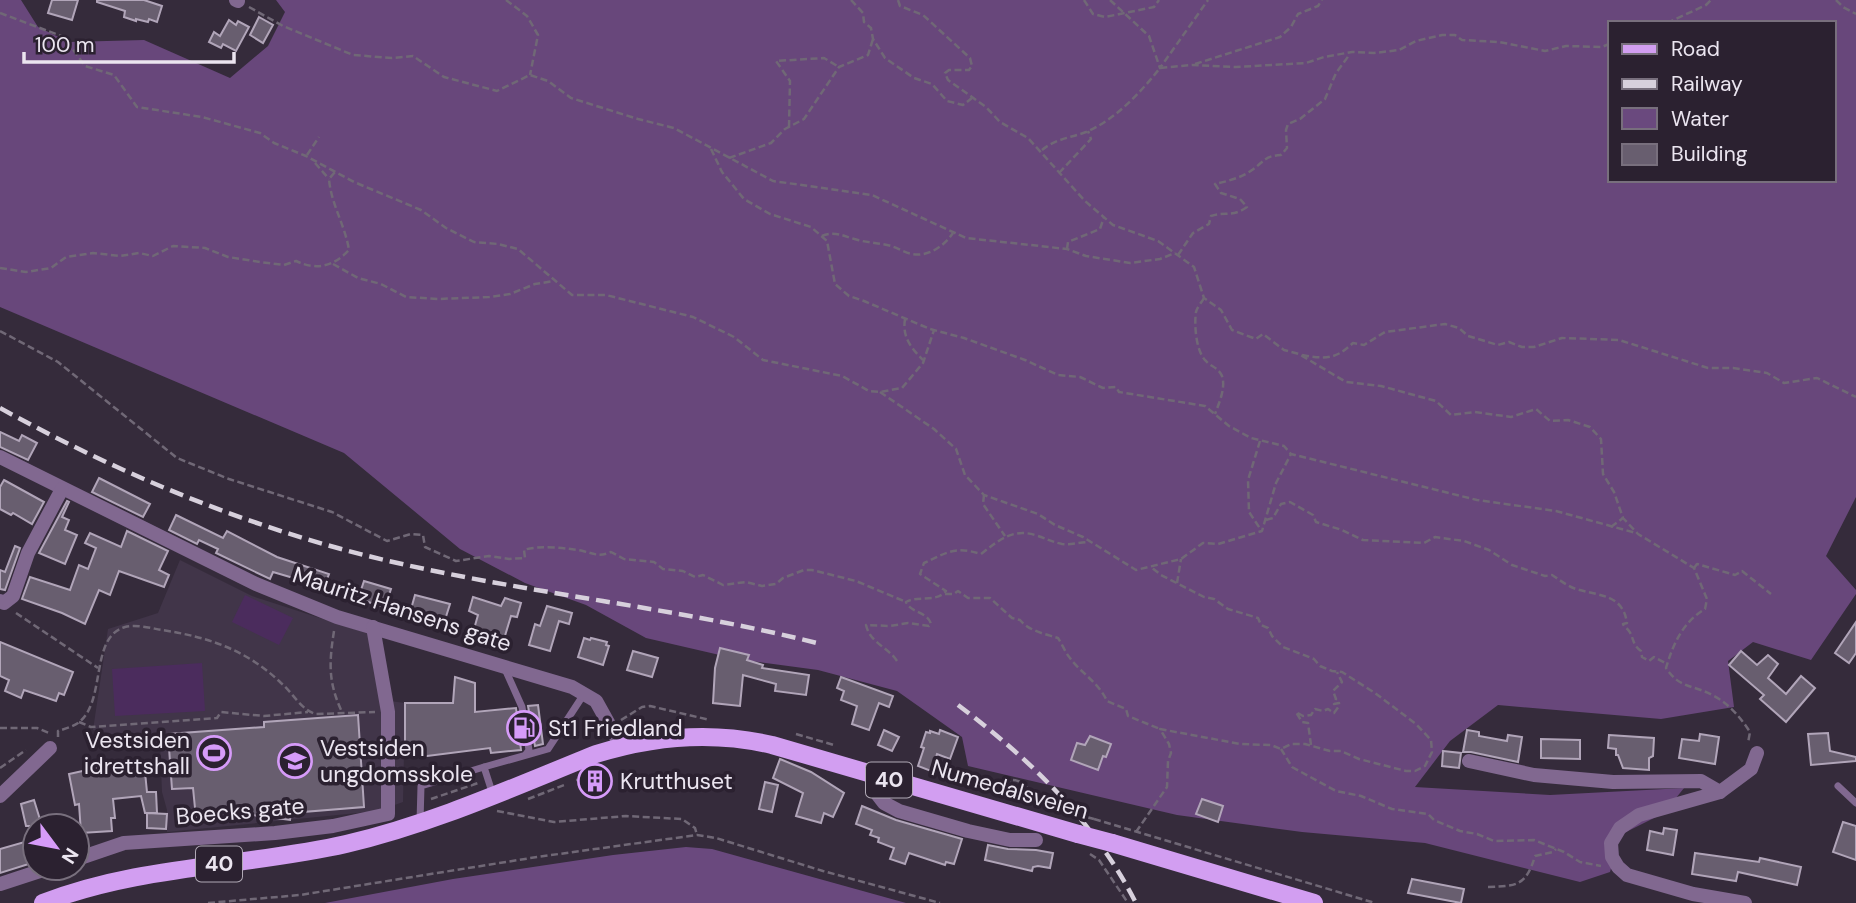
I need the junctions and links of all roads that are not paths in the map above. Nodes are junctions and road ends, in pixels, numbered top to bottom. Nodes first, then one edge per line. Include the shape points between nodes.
1 (0, 457) edge
2 (62, 489) junction
3 (2, 602) edge
4 (373, 628) junction
5 (503, 665) junction
6 (584, 694) junction
7 (621, 746) junction
8 (50, 748) road end
9 (526, 754) junction
10 (1756, 758) road end
11 (1469, 761) dead end
12 (484, 767) junction
13 (877, 776) junction
14 (1838, 786) dead end
15 (1720, 792) junction
16 (0, 796) edge
17 (497, 800) junction
18 (1856, 803) edge
19 (420, 822) junction
20 (1036, 840) dead end
21 (91, 854) edge
22 (21, 877) edge
23 (0, 884) edge
24 (43, 903) edge
25 (1314, 903) edge
26 (1745, 903) edge

1 - 2 street, Mauritz Hansens gate
2 - 3 street via 28,554 13,596
2 - 4 street, Mauritz Hansens gate via 256,584
4 - 5 street, Mauritz Hansens gate
4 - 21 street, Boecks gate via 388,712 388,814 275,833 124,843
5 - 6 street, Mauritz Hansens gate
5 - 9 lane via 522,707
6 - 7 street, Mauritz Hansens gate via 596,701
6 - 9 lane via 548,749
7 - 13 main road, Numedalsveien / 40 via 670,738 728,737
7 - 17 main road, Numedalsveien / 40
8 - 16 street
9 - 12 lane
10 - 15 street via 1751,769
11 - 15 street via 1534,775 1614,782 1701,781
12 - 17 lane
12 - 19 lane via 421,786
13 - 20 street via 874,790 884,803 899,811 1010,840
13 - 25 main road, Numedalsveien / 40, bridge via 1080,843 1112,843
14 - 18 lane
15 - 26 street via 1639,816 1620,828 1611,843 1612,857 1627,875
17 - 19 main road, Numedalsveien / 40
19 - 24 main road, Numedalsveien / 40 via 347,844 109,883
22 - 23 street

